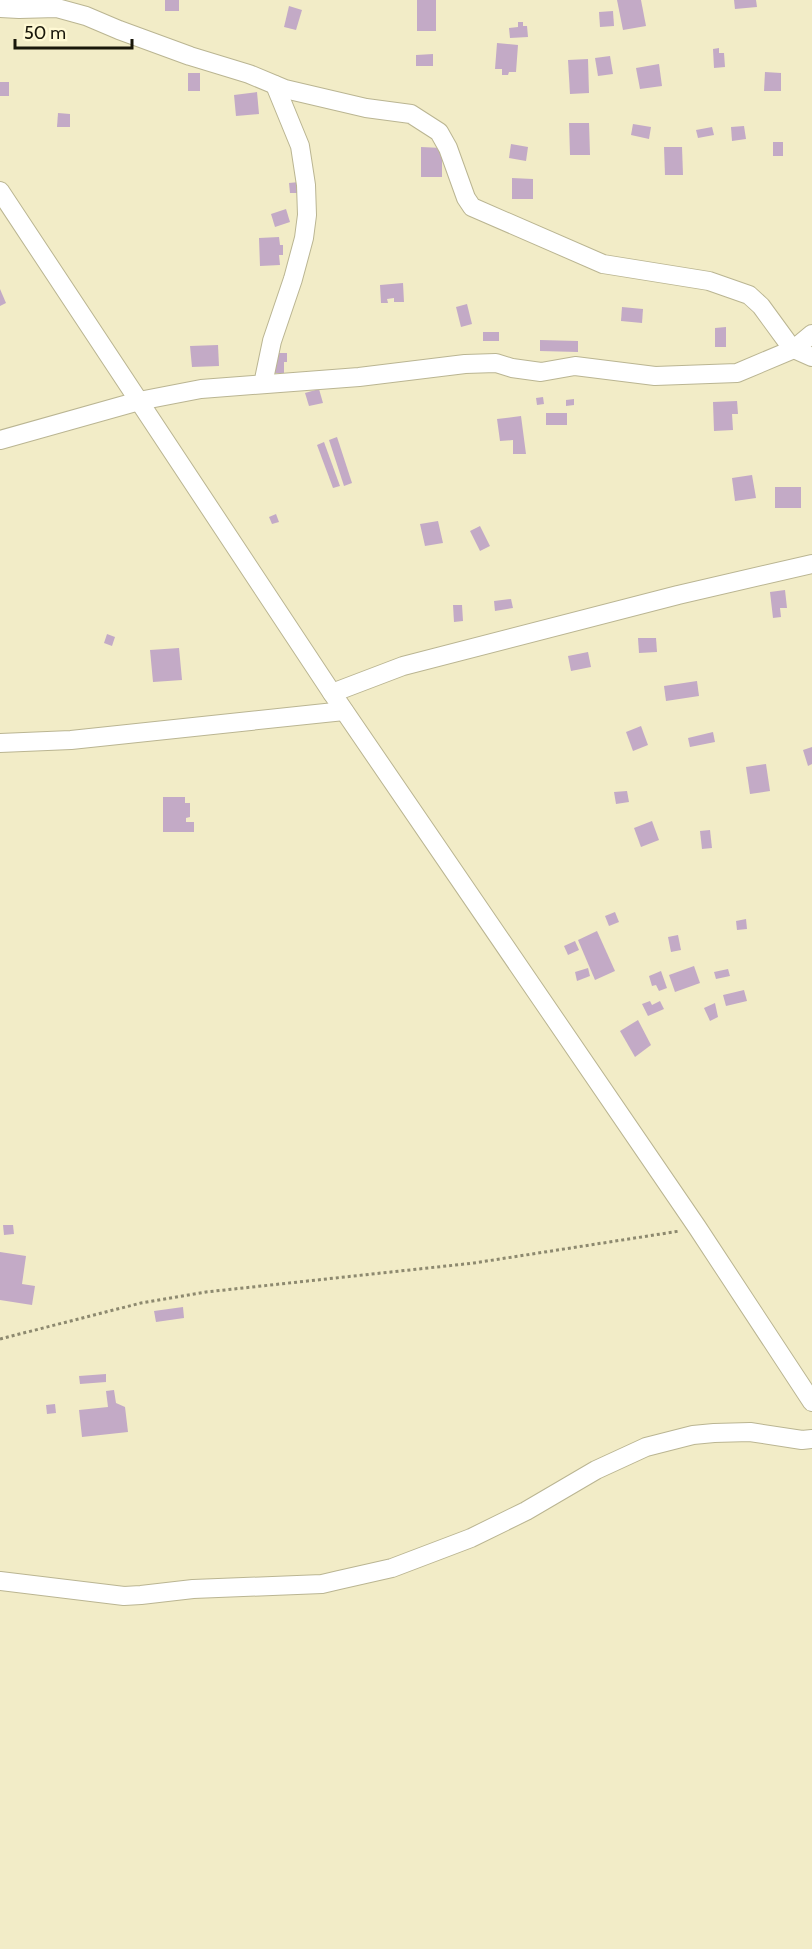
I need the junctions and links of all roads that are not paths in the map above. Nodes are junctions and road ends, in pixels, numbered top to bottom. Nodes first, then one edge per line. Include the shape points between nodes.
1 (65, 4) edge
2 (0, 8) edge
3 (275, 85) junction
4 (0, 191) edge
5 (812, 334) edge
6 (794, 349) junction
7 (812, 357) edge
8 (263, 384) junction
9 (139, 401) junction
10 (0, 440) edge
11 (812, 564) edge
12 (332, 693) junction
13 (344, 711) junction
14 (0, 743) edge
15 (812, 1402) edge
16 (812, 1439) edge
17 (0, 1581) edge

1 - 2 street
1 - 3 street via 129,34
3 - 6 street via 366,108 411,114 439,132 472,207 603,264 709,281 749,295
3 - 8 street via 300,146 308,215
4 - 9 street
5 - 6 street
6 - 7 street
6 - 8 street via 737,373 655,376 574,366 541,372 480,363
8 - 9 street via 201,389
9 - 10 street
9 - 12 street
11 - 12 street via 403,666
12 - 13 street
13 - 14 street via 71,740
13 - 15 street
16 - 17 street via 750,1432 714,1433 646,1447 471,1538 392,1568 322,1584 183,1589 124,1596

